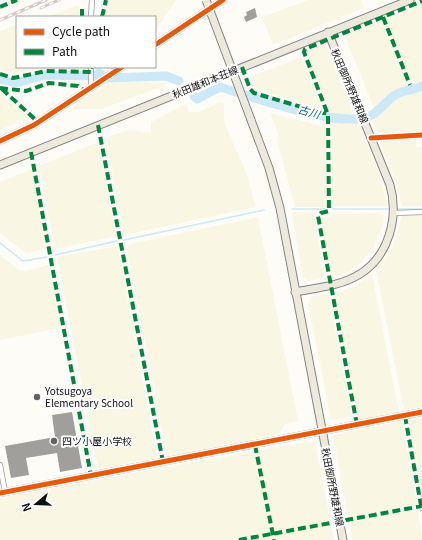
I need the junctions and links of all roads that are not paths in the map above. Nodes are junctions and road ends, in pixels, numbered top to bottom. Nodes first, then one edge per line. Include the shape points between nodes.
1 (92, 0) edge
2 (206, 0) edge
3 (223, 0) edge
4 (410, 0) edge
5 (91, 16) edge
6 (328, 32) junction
7 (156, 44) edge
8 (91, 68) edge
9 (120, 68) edge
10 (91, 84) junction
11 (422, 135) edge
12 (371, 138) junction
13 (0, 142) edge
14 (0, 165) edge
15 (394, 210) junction
16 (422, 212) edge
17 (295, 292) junction
18 (422, 412) edge
19 (323, 432) junction
20 (0, 465) edge
21 (3, 492) edge
22 (344, 540) edge

1 - 5 street
2 - 17 main road, 秋田御所野雄和線, bridge via 269,168 280,208
3 - 7 street
4 - 6 main road, 秋田雄和本荘線
6 - 12 main road, 秋田御所野雄和線
6 - 14 main road, 秋田雄和本荘線
8 - 10 street
9 - 10 street
10 - 13 street via 34,125
11 - 12 street
12 - 15 main road, 秋田御所野雄和線 via 390,185
15 - 16 street
15 - 17 main road, 秋田御所野雄和線 via 392,225 382,252 360,274 327,286
17 - 19 main road, 秋田御所野雄和線
18 - 19 street
19 - 21 street
19 - 22 main road, 秋田御所野雄和線
20 - 21 street

